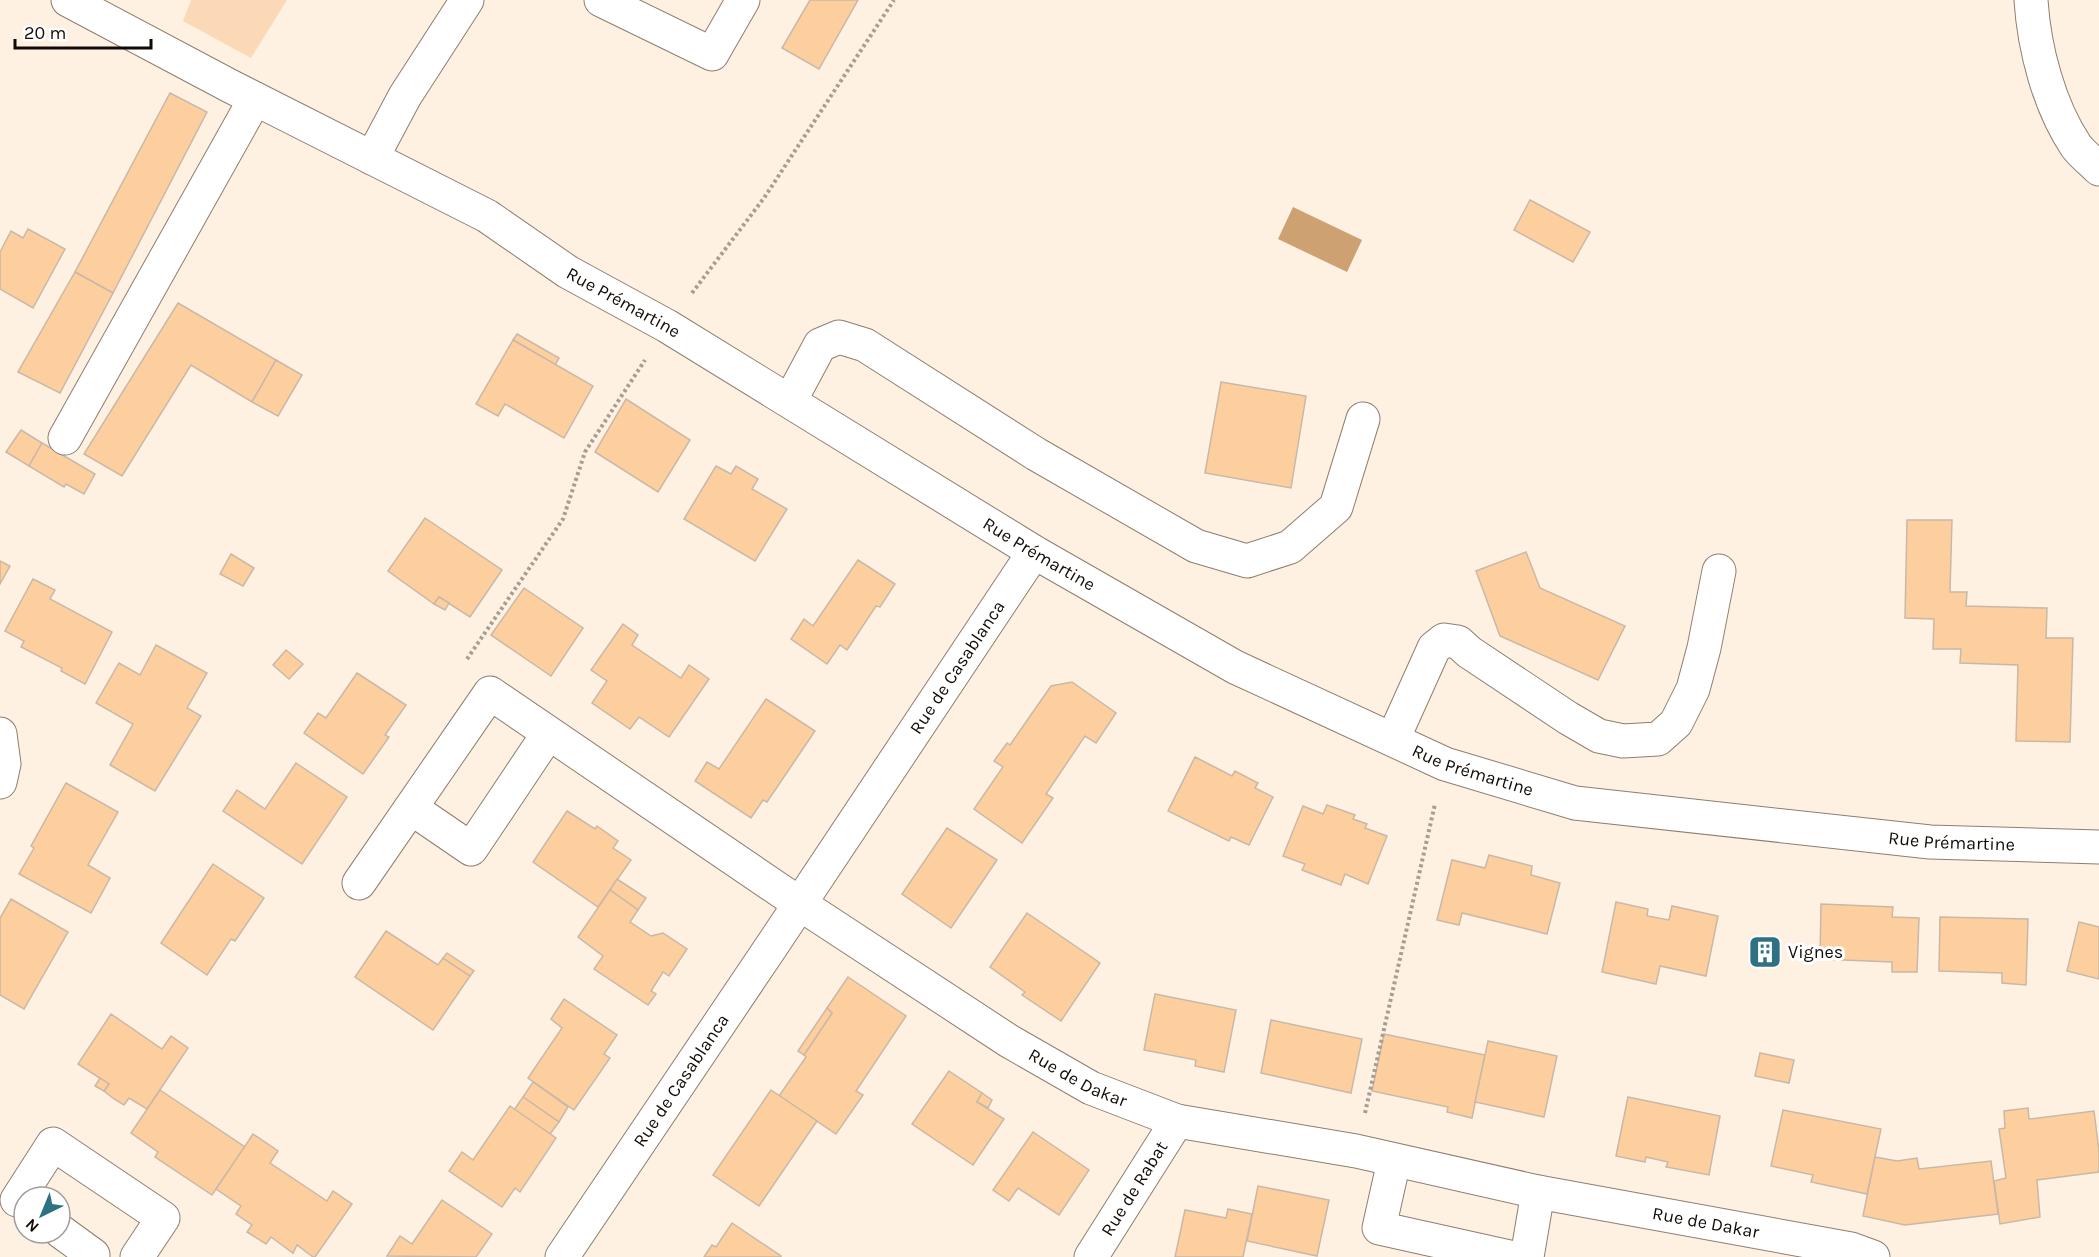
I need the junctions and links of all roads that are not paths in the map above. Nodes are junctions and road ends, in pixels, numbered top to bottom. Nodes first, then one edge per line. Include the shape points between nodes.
1 (68, 0) edge
2 (467, 0) edge
3 (601, 0) edge
4 (743, 0) edge
5 (2031, 0) edge
6 (255, 99) junction
7 (372, 158) junction
8 (2099, 169) edge
9 (790, 401) junction
10 (1363, 419) dead end
11 (65, 438) dead end
12 (1034, 552) junction
13 (1719, 572) dead end
14 (0, 734) edge
15 (548, 734) junction
16 (1393, 740) junction
17 (0, 782) edge
18 (411, 808) junction
19 (2099, 847) edge
20 (359, 883) dead end
21 (800, 904) junction
22 (1178, 1121) junction
23 (1394, 1161) junction
24 (23, 1185) edge
25 (1538, 1191) junction
26 (72, 1240) edge
27 (93, 1256) edge
28 (137, 1257) edge
29 (562, 1257) edge
30 (1091, 1257) edge
31 (1510, 1257) edge
32 (1527, 1257) edge
33 (1873, 1257) edge

1 - 6 street, Rue Prémartine
2 - 7 street via 405,96
3 - 4 street via 712,54
5 - 8 street via 2032,24 2051,99 2076,147
6 - 7 street, Rue Prémartine
6 - 11 street
7 - 9 street, Rue Prémartine via 487,216 568,272 667,326
9 - 10 street via 820,345 839,337 865,345 1036,454 1196,546 1247,561 1290,547 1336,507
9 - 12 street, Rue Prémartine
12 - 16 street, Rue Prémartine via 1235,667
12 - 21 street, Rue de Casablanca
13 - 16 street via 1694,689 1676,723 1658,739 1623,741 1599,736 1458,642 1444,640 1434,648
14 - 17 street via 4,764
15 - 18 street via 490,693
15 - 18 street via 471,849
15 - 21 street
16 - 19 street, Rue Prémartine via 1445,764 1575,803 1930,842
18 - 20 street
21 - 22 street, Rue de Dakar via 1009,1041 1091,1088
21 - 29 street, Rue de Casablanca
22 - 23 street, Rue de Dakar
22 - 30 street, Rue de Rabat
23 - 25 street, Rue de Dakar
23 - 31 street via 1379,1228
24 - 28 street via 53,1144 163,1218
25 - 32 street
25 - 33 street, Rue de Dakar via 1851,1249
26 - 27 street

